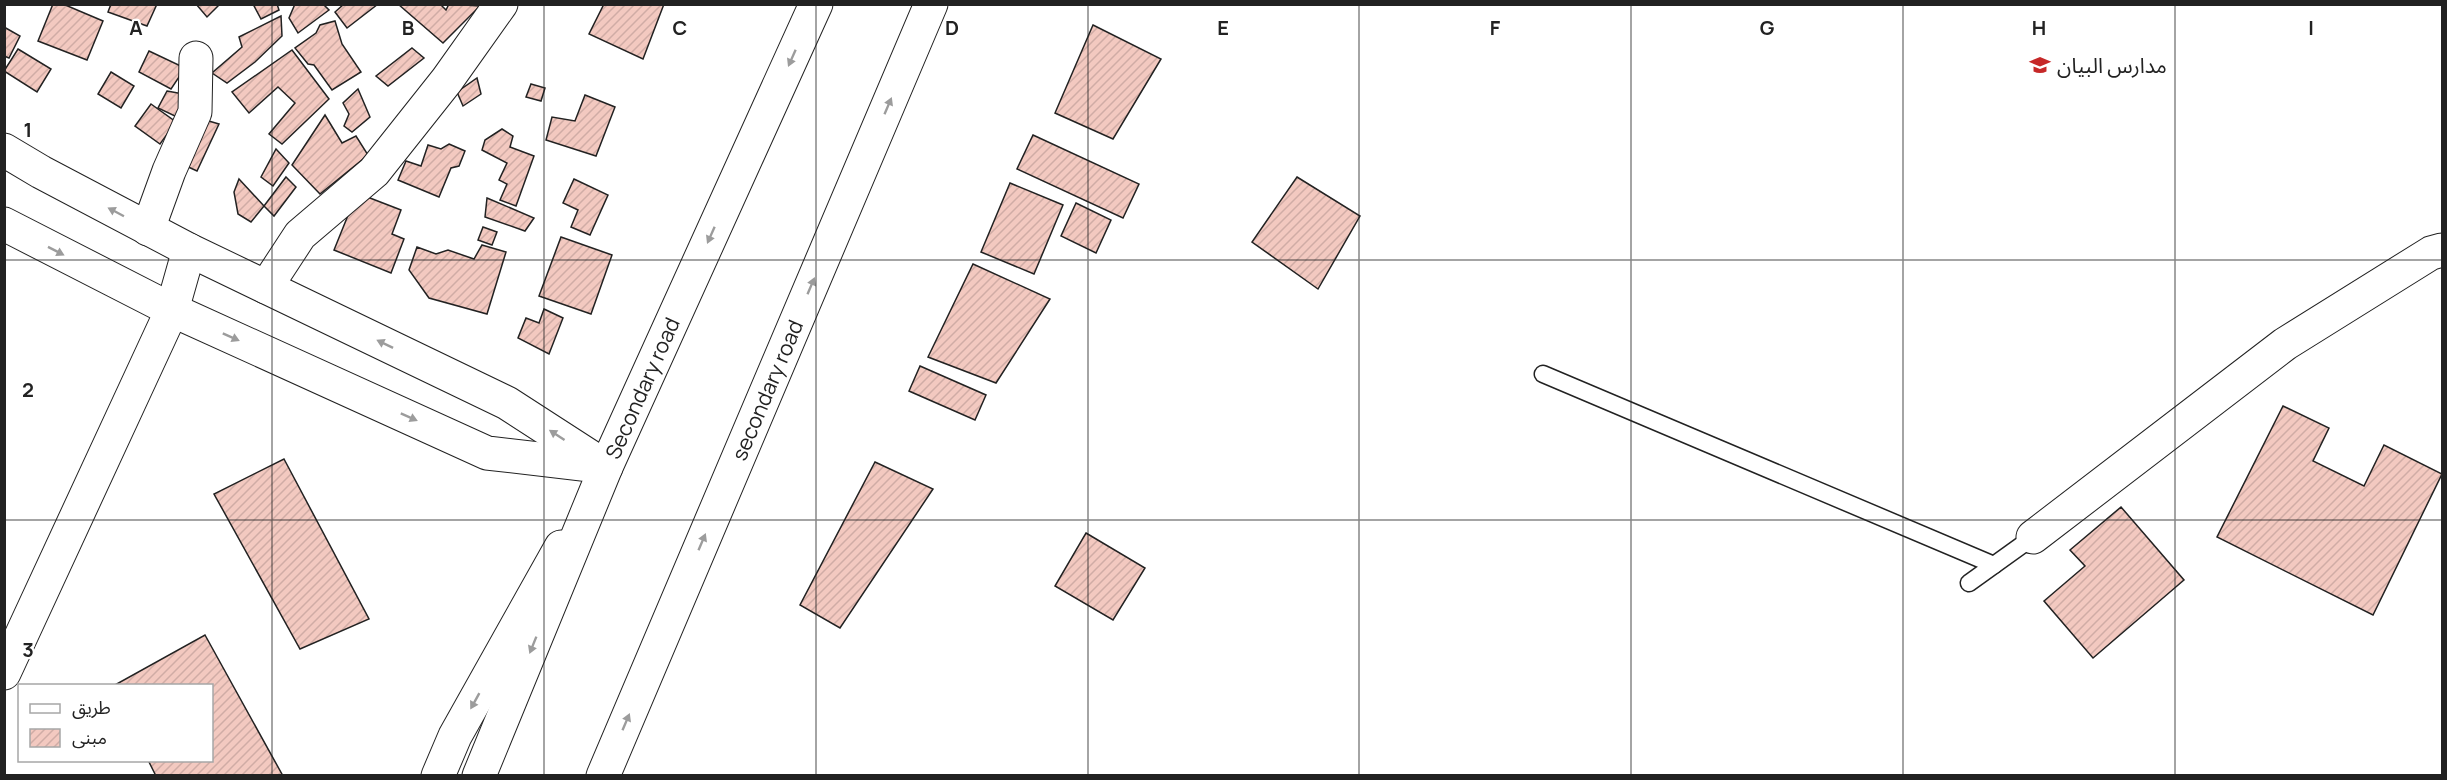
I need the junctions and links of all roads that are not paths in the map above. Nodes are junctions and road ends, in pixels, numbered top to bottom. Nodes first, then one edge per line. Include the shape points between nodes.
1 (501, 4) edge
2 (816, 4) edge
3 (931, 4) edge
4 (196, 58) dead end
5 (4, 150) edge
6 (4, 224) edge
7 (148, 229) junction
8 (189, 250) junction
9 (2442, 250) edge
10 (266, 287) junction
11 (172, 310) junction
12 (1543, 374) dead end
13 (606, 467) junction
14 (2033, 537) joint
15 (1994, 565) junction
16 (1969, 583) dead end
17 (4, 673) edge
18 (438, 776) edge
19 (479, 776) edge
20 (603, 776) edge

1 - 10 street via 374,172 300,235
2 -> 13 street, Secondary road
20 -> 3 street, secondary road
4 - 7 street via 195,112
7 -> 5 street
6 -> 11 street
7 - 8 street
8 - 10 street
8 - 11 street
9 - 14 street via 2431,253 2284,344
13 -> 10 street via 507,403
11 -> 13 street via 487,453
11 - 17 street
12 - 15 lane
13 -> 18 street via 455,736
13 -> 19 street, Secondary road
14 - 15 lane
15 - 16 lane

